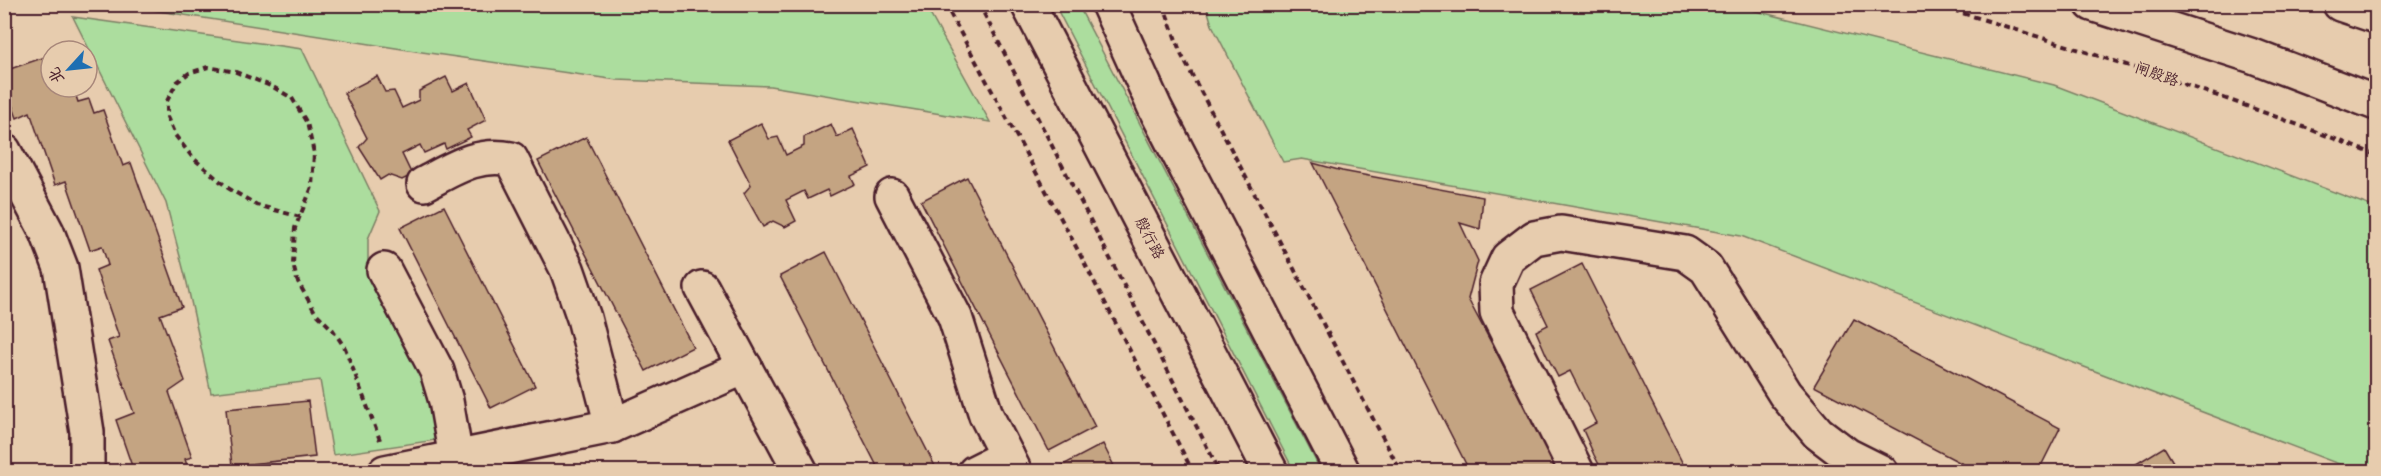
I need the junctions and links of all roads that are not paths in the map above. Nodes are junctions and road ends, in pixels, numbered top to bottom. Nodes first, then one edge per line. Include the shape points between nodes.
1 (1028, 4) edge
2 (1108, 4) edge
3 (2092, 4) edge
4 (2340, 4) edge
5 (2376, 16) edge
6 (2376, 103) edge
7 (4, 151) edge
8 (424, 184) dead end
9 (892, 196) dead end
10 (384, 270) dead end
11 (702, 288) dead end
12 (745, 367) junction
13 (612, 426) junction
14 (456, 458) junction
15 (1011, 464) edge
16 (87, 471) edge
17 (388, 471) edge
18 (801, 471) edge
19 (975, 471) edge
20 (1271, 471) edge
21 (1343, 471) edge
22 (1577, 471) edge
23 (1881, 471) edge

1 - 20 main road, 殷行路
2 - 21 main road via 1155,108
3 - 6 main road via 2253,56
4 - 5 main road
7 - 16 main road via 47,232 61,268 87,432
8 - 13 main road via 469,161 494,156 511,159 567,269
9 - 15 main road via 955,317 986,415
10 - 14 main road via 437,371
11 - 12 main road
12 - 13 main road
12 - 18 main road
13 - 14 main road
14 - 17 main road
15 - 19 main road
22 - 23 main road via 1497,312 1496,284 1508,258 1534,238 1561,233 1685,253 1696,260 1706,268 1785,394 1818,433 1847,455

